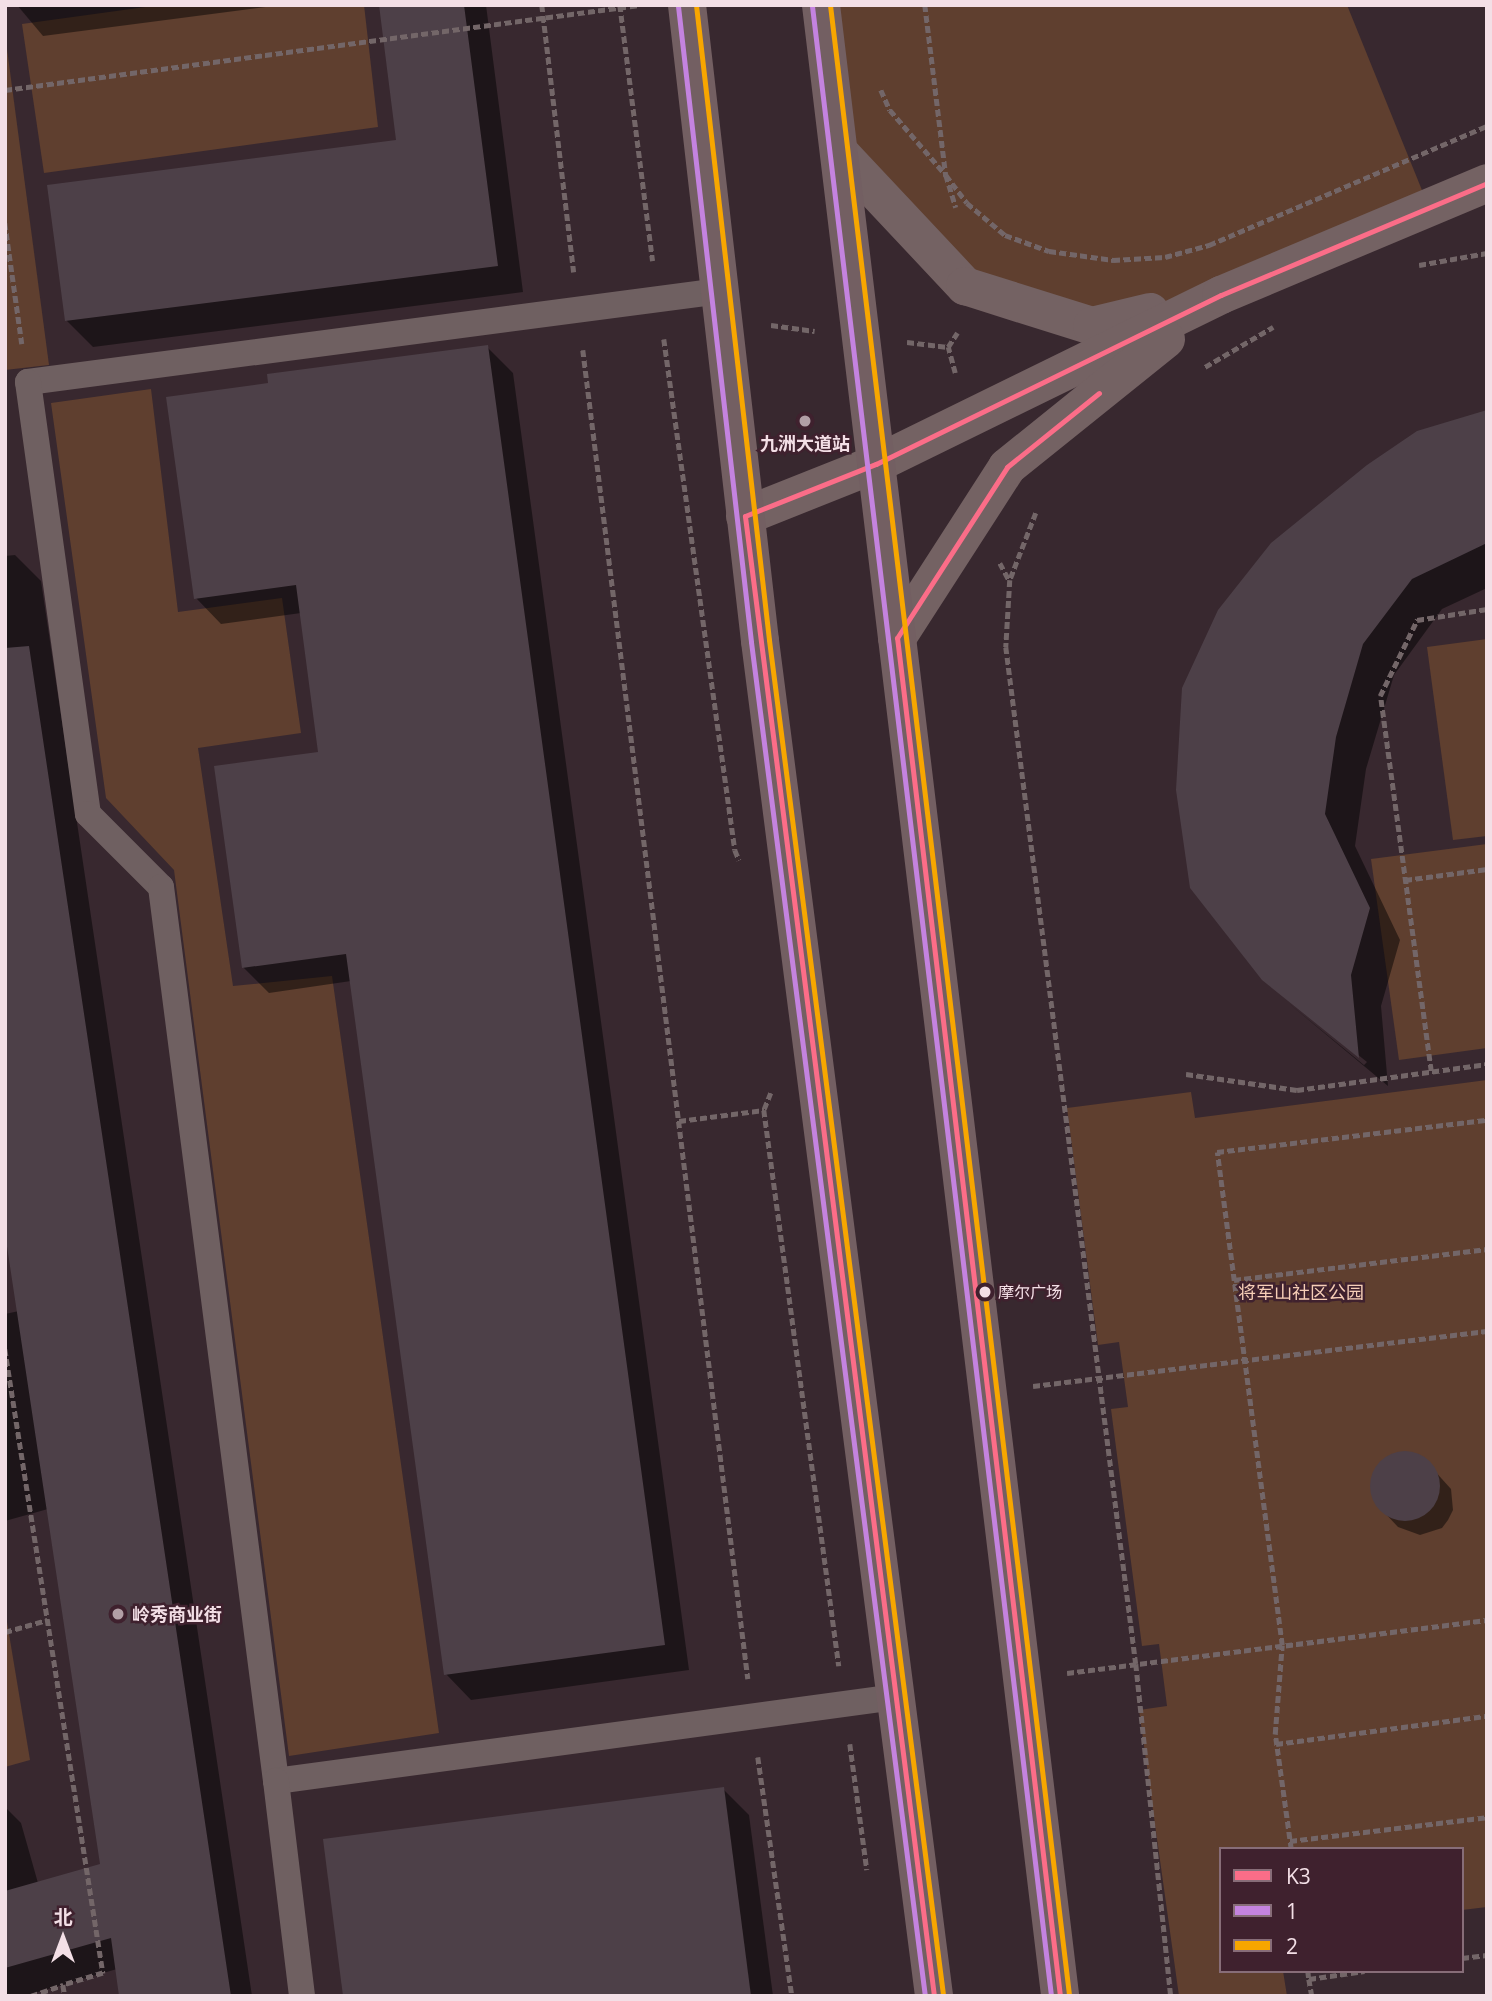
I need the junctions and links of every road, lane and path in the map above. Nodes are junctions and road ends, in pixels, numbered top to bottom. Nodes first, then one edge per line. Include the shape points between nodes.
1 (542, 5) edge
2 (639, 5) edge
3 (687, 5) edge
4 (821, 5) edge
5 (925, 5) edge
6 (620, 6) edge
7 (544, 18) junction
8 (879, 86) dead end
9 (5, 90) edge
10 (1487, 126) edge
11 (840, 153) junction
12 (946, 175) junction
13 (1487, 183) edge
14 (5, 223) edge
15 (1487, 253) edge
16 (1405, 268) dead end
17 (1221, 295) junction
18 (657, 299) junction
19 (722, 305) junction
20 (578, 309) junction
21 (1277, 325) dead end
22 (860, 337) junction
23 (948, 347) dead end
24 (1200, 369) dead end
25 (27, 382) junction
26 (876, 464) junction
27 (1037, 509) dead end
28 (746, 516) junction
29 (1487, 609) edge
30 (897, 638) junction
31 (740, 863) dead end
32 (1487, 869) edge
33 (1405, 880) junction
34 (1487, 1064) edge
35 (1431, 1071) junction
36 (1186, 1074) dead end
37 (772, 1090) dead end
38 (764, 1110) junction
39 (1487, 1120) edge
40 (679, 1121) junction
41 (1487, 1249) edge
42 (1234, 1280) junction
43 (1487, 1331) edge
44 (5, 1349) edge
45 (1245, 1360) junction
46 (1097, 1378) junction
47 (987, 1391) junction
48 (47, 1620) junction
49 (1487, 1620) edge
50 (5, 1632) edge
51 (1282, 1645) junction
52 (1136, 1664) junction
53 (1022, 1679) junction
54 (896, 1697) junction
55 (845, 1704) junction
56 (1487, 1716) edge
57 (752, 1717) junction
58 (1276, 1744) junction
59 (276, 1781) junction
60 (1487, 1817) edge
61 (1290, 1841) junction
62 (1292, 1847) edge
63 (868, 1877) dead end
64 (1487, 1955) edge
65 (1464, 1958) edge
66 (1308, 1973) edge
67 (1350, 1973) edge
68 (1310, 1979) junction
69 (63, 1985) junction
70 (31, 1996) edge
71 (65, 1996) edge
72 (302, 1996) edge
73 (792, 1996) edge
74 (934, 1996) edge
75 (1060, 1996) edge
76 (1171, 1996) edge
77 (1312, 1996) edge

1 - 7 path
2 - 6 path
3 - 19 main road
4 - 11 main road
5 - 12 path
6 - 7 path
6 - 18 path
7 - 9 path
7 - 20 path
8 - 12 path via 890,110
10 - 12 path via 1209,246 1165,257 1113,260 1049,251 1005,235 967,203
11 - 17 main road via 965,286 1092,326
11 - 22 main road
13 - 17 main road
14 - 25 path
15 - 16 path
17 - 26 main road
17 - 30 main road via 1007,467
18 - 19 lane
18 - 20 lane
18 - 31 path
19 - 22 path
19 - 28 main road
20 - 25 lane
20 - 40 path
21 - 24 path
22 - 23 path
22 - 26 main road
25 - 59 lane via 88,814 161,887
26 - 28 main road
26 - 30 main road
27 - 46 path via 1010,580 1006,647
28 - 54 main road
29 - 33 path via 1416,620 1380,696
30 - 47 main road
32 - 33 path
33 - 35 path
34 - 35 path
35 - 36 path via 1297,1090
37 - 38 path
38 - 40 path
38 - 55 path
39 - 42 path via 1217,1152
40 - 57 path
41 - 42 path
42 - 45 path
43 - 45 path
44 - 48 path
45 - 46 path
45 - 51 path
46 - 47 path
46 - 52 path
47 - 53 main road
48 - 50 path
48 - 69 path via 103,1973
49 - 51 path
51 - 52 path
51 - 58 path
52 - 53 path
52 - 76 path
53 - 75 main road
54 - 55 lane
54 - 74 main road
55 - 57 lane
55 - 63 path
56 - 58 path
57 - 59 lane
57 - 73 path
58 - 61 path
59 - 72 lane
60 - 61 path
61 - 62 path
64 - 65 path
66 - 68 path
67 - 68 path
68 - 77 path
69 - 70 path
69 - 71 path

